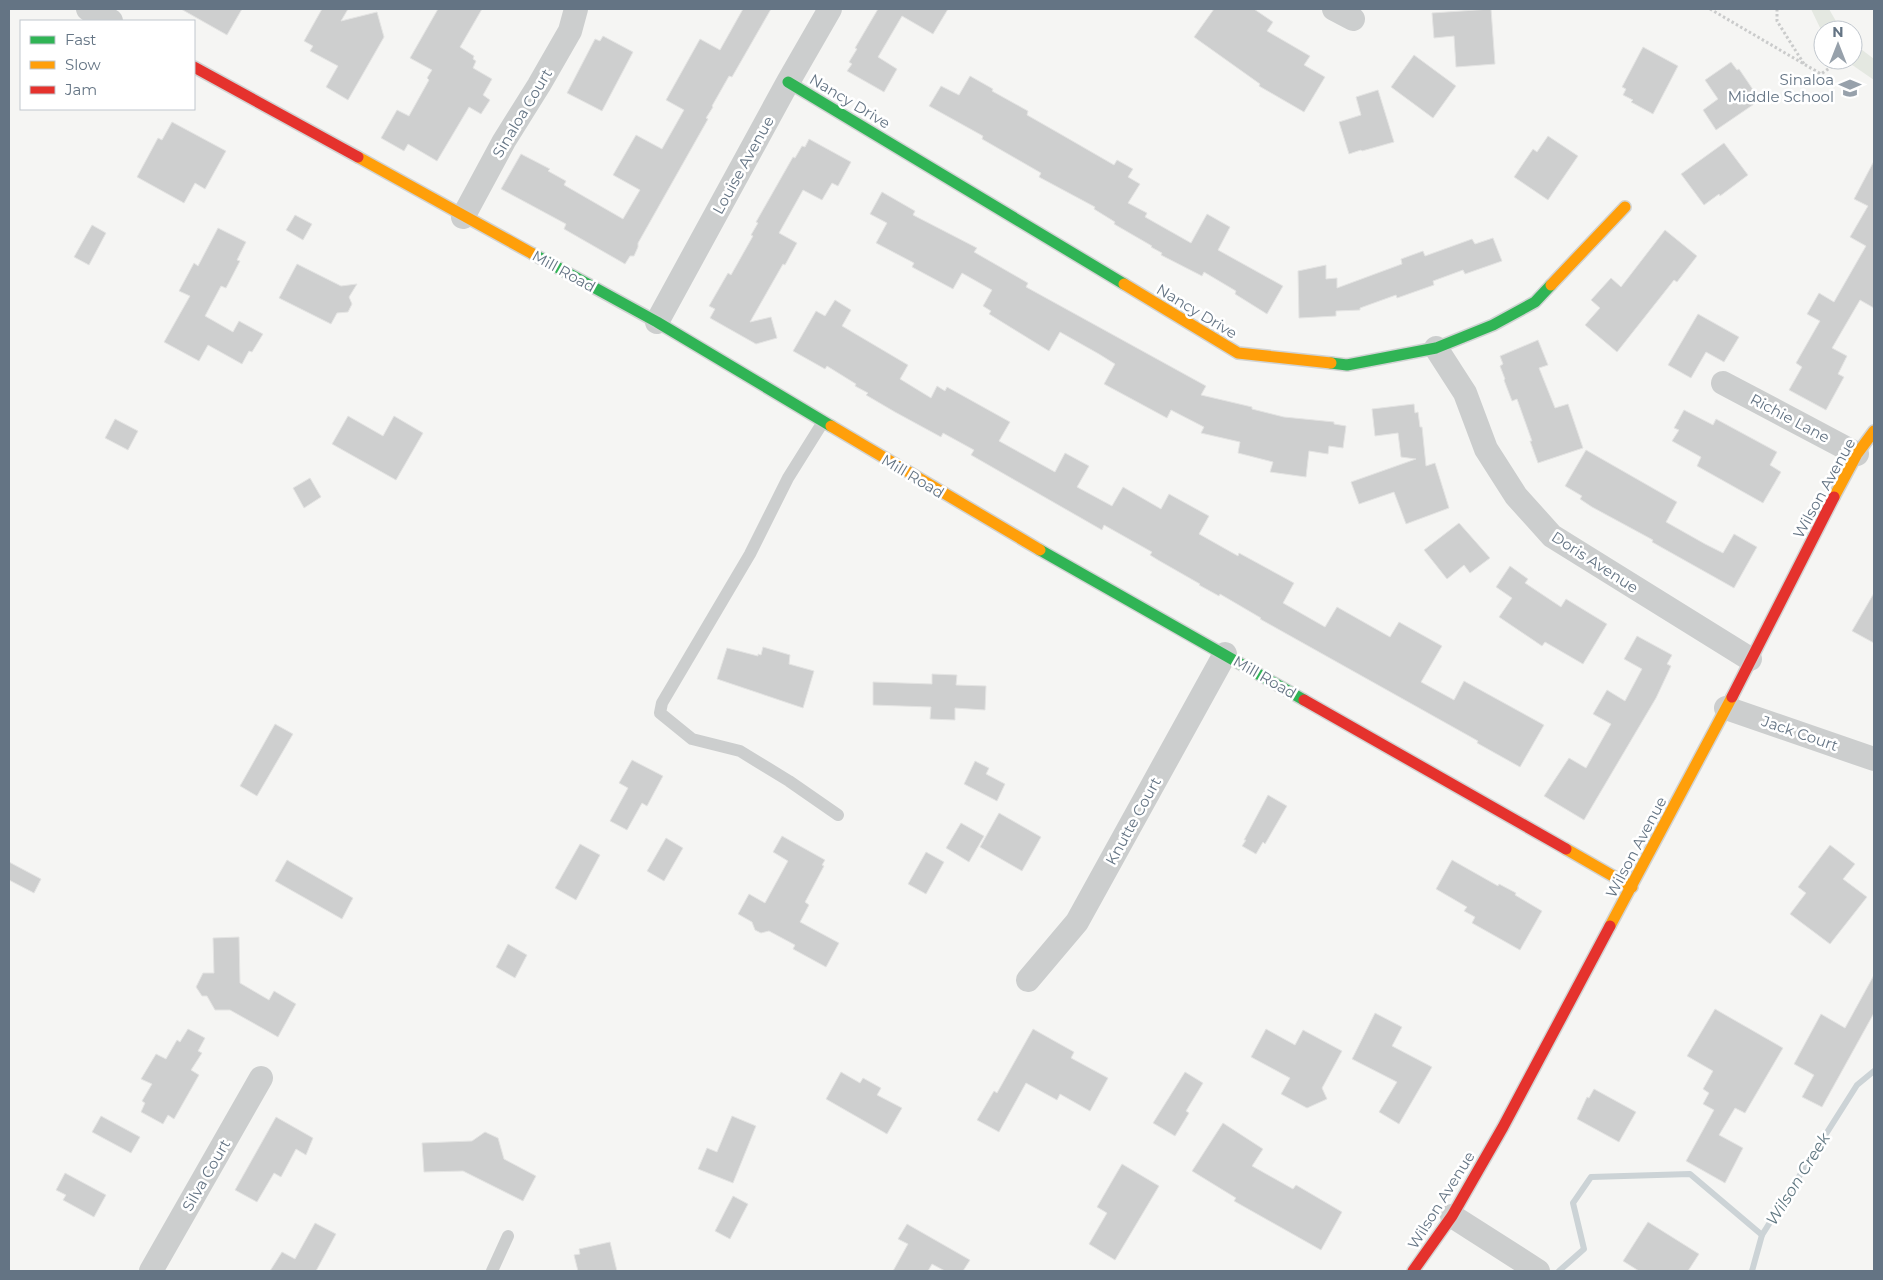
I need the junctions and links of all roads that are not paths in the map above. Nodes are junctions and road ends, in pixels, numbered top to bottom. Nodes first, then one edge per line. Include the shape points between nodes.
1 (88, 9) edge
2 (576, 9) edge
3 (830, 9) edge
4 (109, 20) edge
5 (195, 68) edge
6 (788, 82) junction
7 (1625, 207) dead end
8 (464, 216) junction
9 (657, 322) junction
10 (1436, 348) junction
11 (1723, 383) dead end
12 (823, 422) junction
13 (1874, 430) edge
14 (1857, 454) junction
15 (1225, 654) junction
16 (1750, 659) junction
17 (1726, 708) junction
18 (1874, 759) edge
19 (838, 815) dead end
20 (1632, 887) junction
21 (1028, 980) dead end
22 (261, 1078) dead end
23 (1452, 1216) junction
24 (508, 1236) dead end
25 (1532, 1268) edge
26 (150, 1271) edge
27 (492, 1271) edge
28 (1413, 1271) edge

1 - 4 street
2 - 8 street, Sinaloa Court via 570,31 504,141
3 - 6 street, Louise Avenue
5 - 8 street, Mill Road
6 - 9 street, Louise Avenue
6 - 10 street, Nancy Drive via 1238,353 1347,365
7 - 10 street, Nancy Drive via 1536,302 1493,325
8 - 9 street, Mill Road
9 - 12 street, Mill Road
10 - 16 street, Doris Avenue via 1464,393 1486,450 1516,496 1552,536
11 - 14 street, Richie Lane
12 - 15 street, Mill Road via 967,508
12 - 19 lane via 788,478 750,554 662,702 660,713 692,739 740,751 789,780
13 - 14 street, Wilson Avenue
14 - 16 street, Wilson Avenue
15 - 20 street, Mill Road
15 - 21 street, Knutte Court via 1077,922
16 - 17 street, Wilson Avenue
17 - 18 street, Jack Court
17 - 20 street, Wilson Avenue
20 - 23 street, Wilson Avenue
22 - 26 street, Silva Court
23 - 25 street
23 - 28 street, Wilson Avenue
24 - 27 lane

